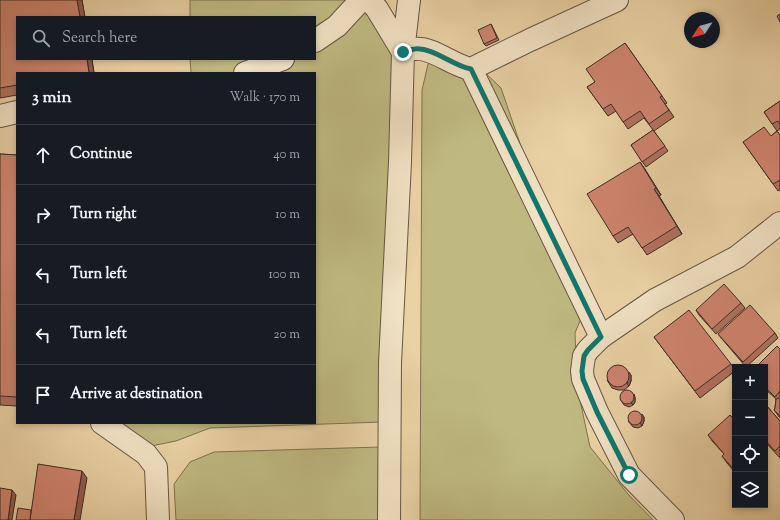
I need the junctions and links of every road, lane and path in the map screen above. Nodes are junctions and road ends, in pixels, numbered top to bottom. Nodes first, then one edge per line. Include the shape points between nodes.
1 (361, 0) edge
2 (369, 0) edge
3 (409, 0) edge
4 (618, 0) edge
5 (316, 41) edge
6 (403, 52) junction
7 (280, 60) edge
8 (471, 69) junction
9 (248, 72) edge
10 (16, 112) edge
11 (0, 116) edge
12 (780, 223) edge
13 (601, 337) junction
14 (103, 424) edge
15 (158, 520) edge
16 (389, 520) edge
17 (673, 520) edge

1 - 5 street via 337,26
2 - 6 street
3 - 6 street
4 - 8 street
6 - 8 street via 425,50 456,65
6 - 16 street via 390,363
7 - 9 street
8 - 13 street
10 - 11 street
12 - 13 street via 737,257 655,300
13 - 17 street via 584,356 583,379 629,475
14 - 15 street via 146,454 156,467

